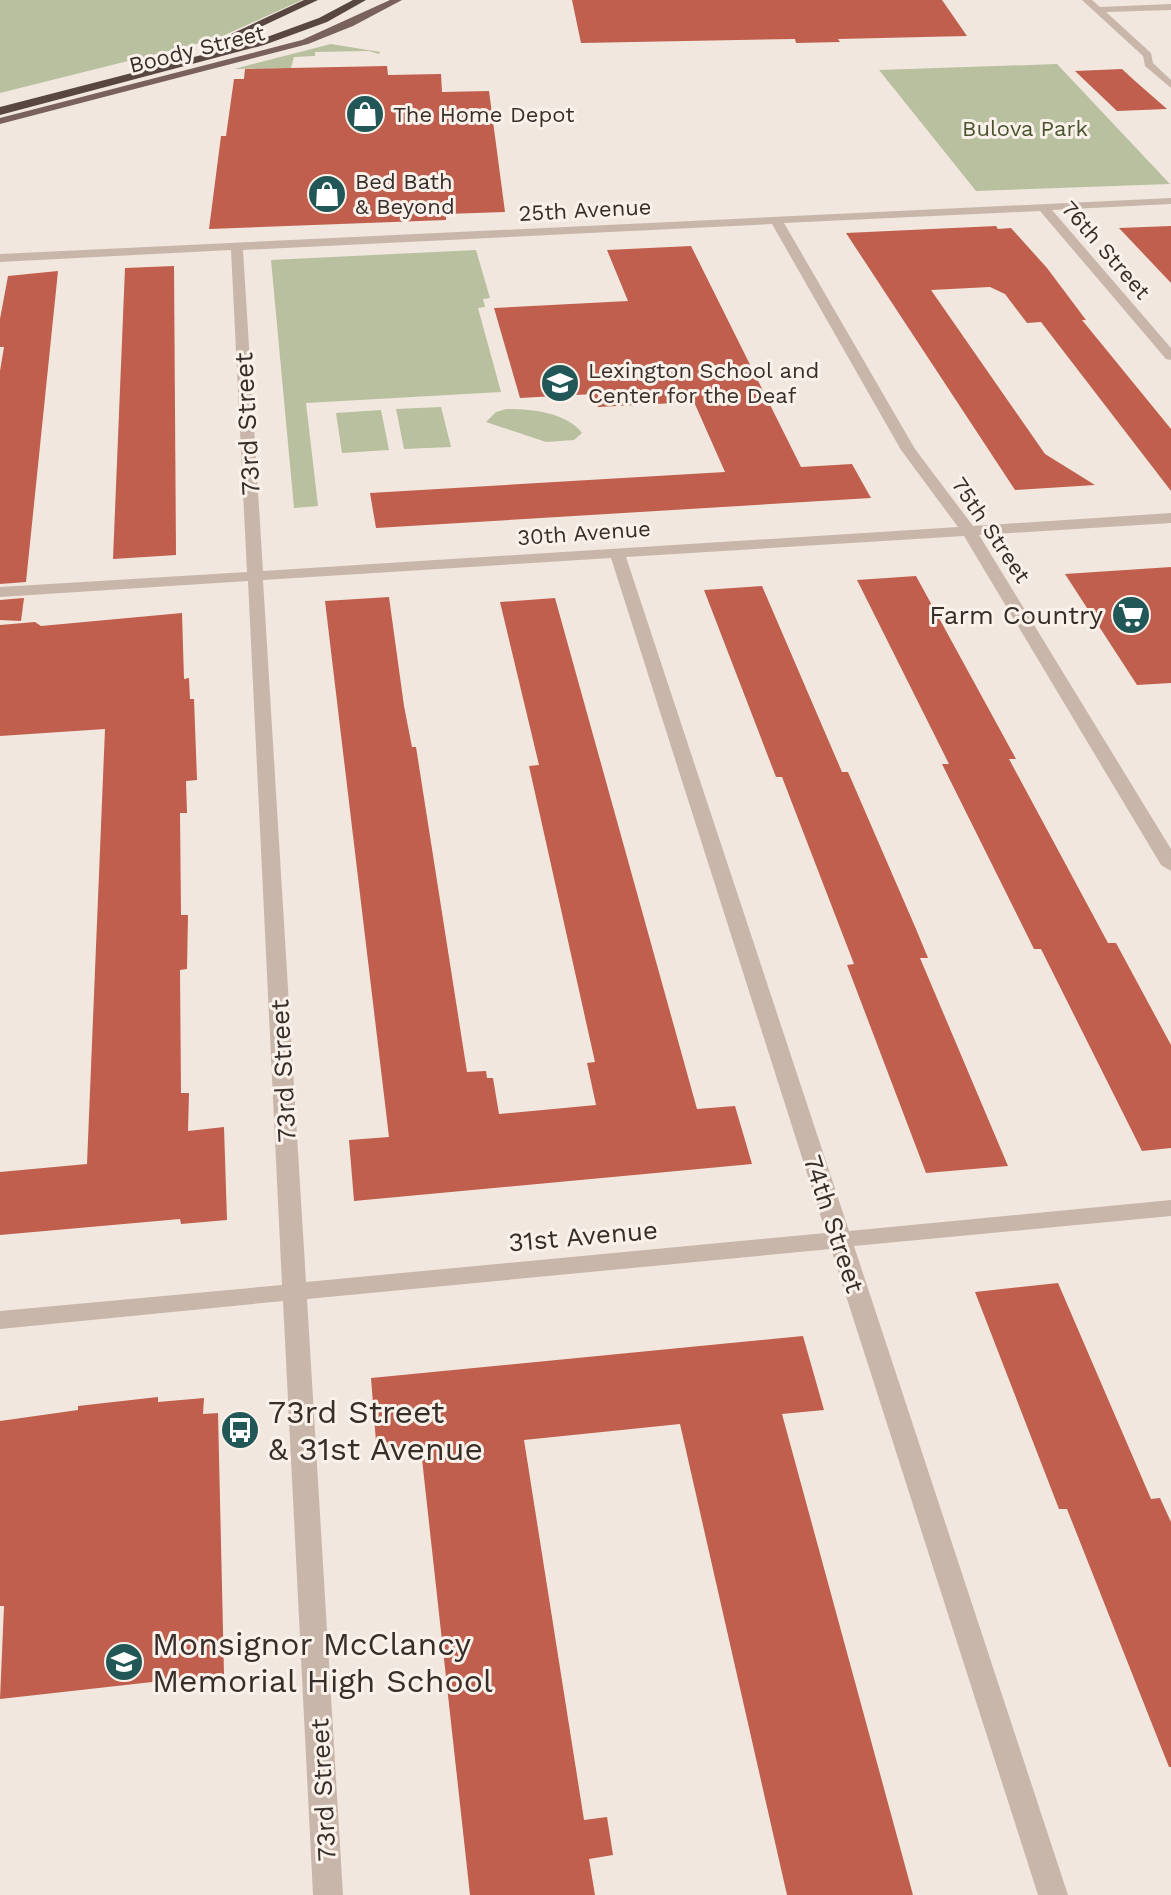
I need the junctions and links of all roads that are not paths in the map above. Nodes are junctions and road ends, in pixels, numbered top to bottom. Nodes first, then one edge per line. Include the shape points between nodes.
1 (313, 0) edge
2 (336, 0) edge
3 (397, 0) edge
4 (1087, 0) edge
5 (361, 1) edge
6 (1171, 7) edge
7 (1099, 10) junction
8 (113, 71) junction
9 (1171, 85) edge
10 (0, 99) edge
11 (0, 111) edge
12 (0, 121) edge
13 (1171, 201) edge
14 (1043, 207) junction
15 (776, 220) junction
16 (237, 247) junction
17 (0, 258) edge
18 (1171, 356) edge
19 (1171, 518) edge
20 (968, 530) junction
21 (617, 553) junction
22 (255, 576) junction
23 (0, 592) edge
24 (1171, 865) edge
25 (1171, 1208) edge
26 (839, 1239) junction
27 (294, 1292) junction
28 (0, 1320) edge
29 (328, 1895) edge
30 (1053, 1895) edge

1 - 8 highway via 238,34
2 - 8 highway via 240,40
3 - 12 main road, Boody Street via 305,42
4 - 7 street
5 - 11 highway via 260,43
6 - 7 street
7 - 9 street via 1148,55 1148,64
8 - 10 highway
13 - 14 street, 25th Avenue
14 - 15 street, 25th Avenue
14 - 18 street, 76th Street
15 - 16 street, 25th Avenue
15 - 20 street, 75th Street via 908,450
16 - 17 street, 25th Avenue
16 - 22 street, 73rd Street
19 - 20 street, 30th Avenue
20 - 21 street, 30th Avenue
20 - 24 street, 75th Street
21 - 22 street, 30th Avenue
21 - 26 street, 74th Street
22 - 23 street, 30th Avenue
22 - 27 street, 73rd Street
25 - 26 street, 31st Avenue
26 - 27 street, 31st Avenue
26 - 30 street, 74th Street
27 - 28 street, 31st Avenue
27 - 29 street, 73rd Street

